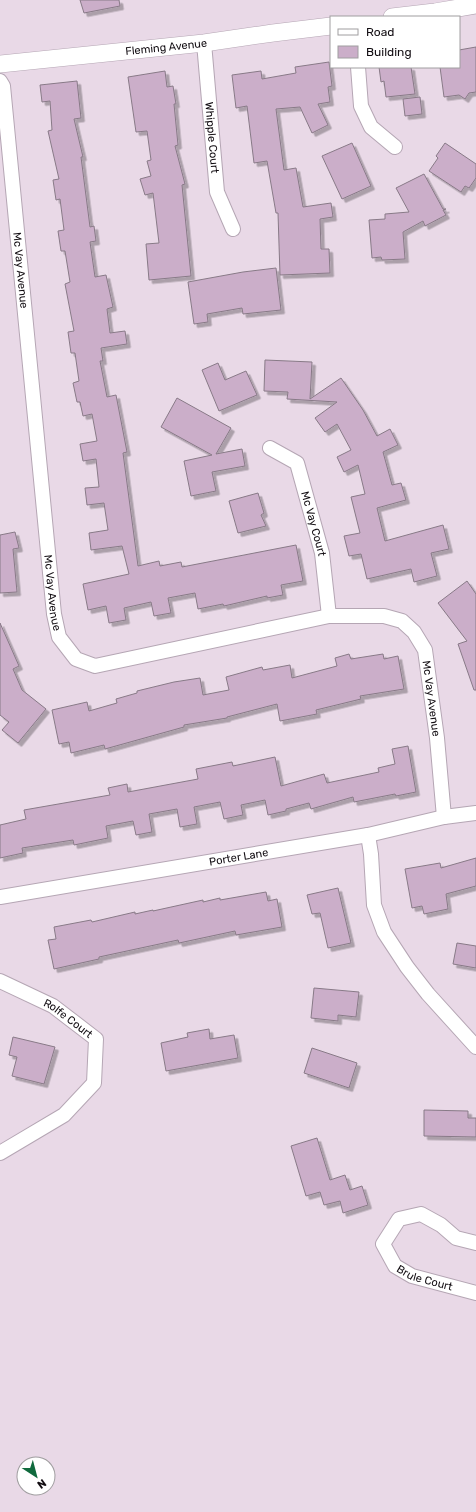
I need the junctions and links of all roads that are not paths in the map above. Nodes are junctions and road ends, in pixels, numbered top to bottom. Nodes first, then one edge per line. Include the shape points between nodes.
1 (476, 5) edge
2 (434, 6) edge
3 (396, 16) edge
4 (330, 26) edge
5 (204, 42) junction
6 (0, 64) edge
7 (358, 68) edge
8 (0, 81) edge
9 (395, 147) dead end
10 (233, 229) dead end
11 (270, 448) dead end
12 (329, 616) junction
13 (476, 813) edge
14 (444, 817) junction
15 (368, 836) junction
16 (0, 897) edge
17 (0, 981) edge
18 (470, 1034) edge
19 (476, 1048) edge
20 (0, 1153) edge
21 (476, 1244) edge
22 (476, 1293) edge

1 - 2 street
2 - 3 street
4 - 5 street, Fleming Avenue
5 - 6 street, Fleming Avenue
5 - 10 street, Whipple Court via 217,192
7 - 9 street via 361,106 367,120 371,127
8 - 12 street, Mc Vay Avenue via 3,86 53,606 59,637 76,659 95,666
11 - 12 street, Mc Vay Court via 297,463 322,553
12 - 14 street, Mc Vay Avenue via 384,616 402,621 414,632 425,650
13 - 14 street, Porter Lane
14 - 15 street, Porter Lane
15 - 16 street, Porter Lane
15 - 18 street via 372,854 374,905 384,932 428,994
17 - 20 street, Rolfe Court via 54,1006 96,1039 94,1083 64,1115
18 - 19 street
21 - 22 street, Brule Court via 456,1238 441,1225 421,1214 399,1219 383,1244 395,1266 412,1276

